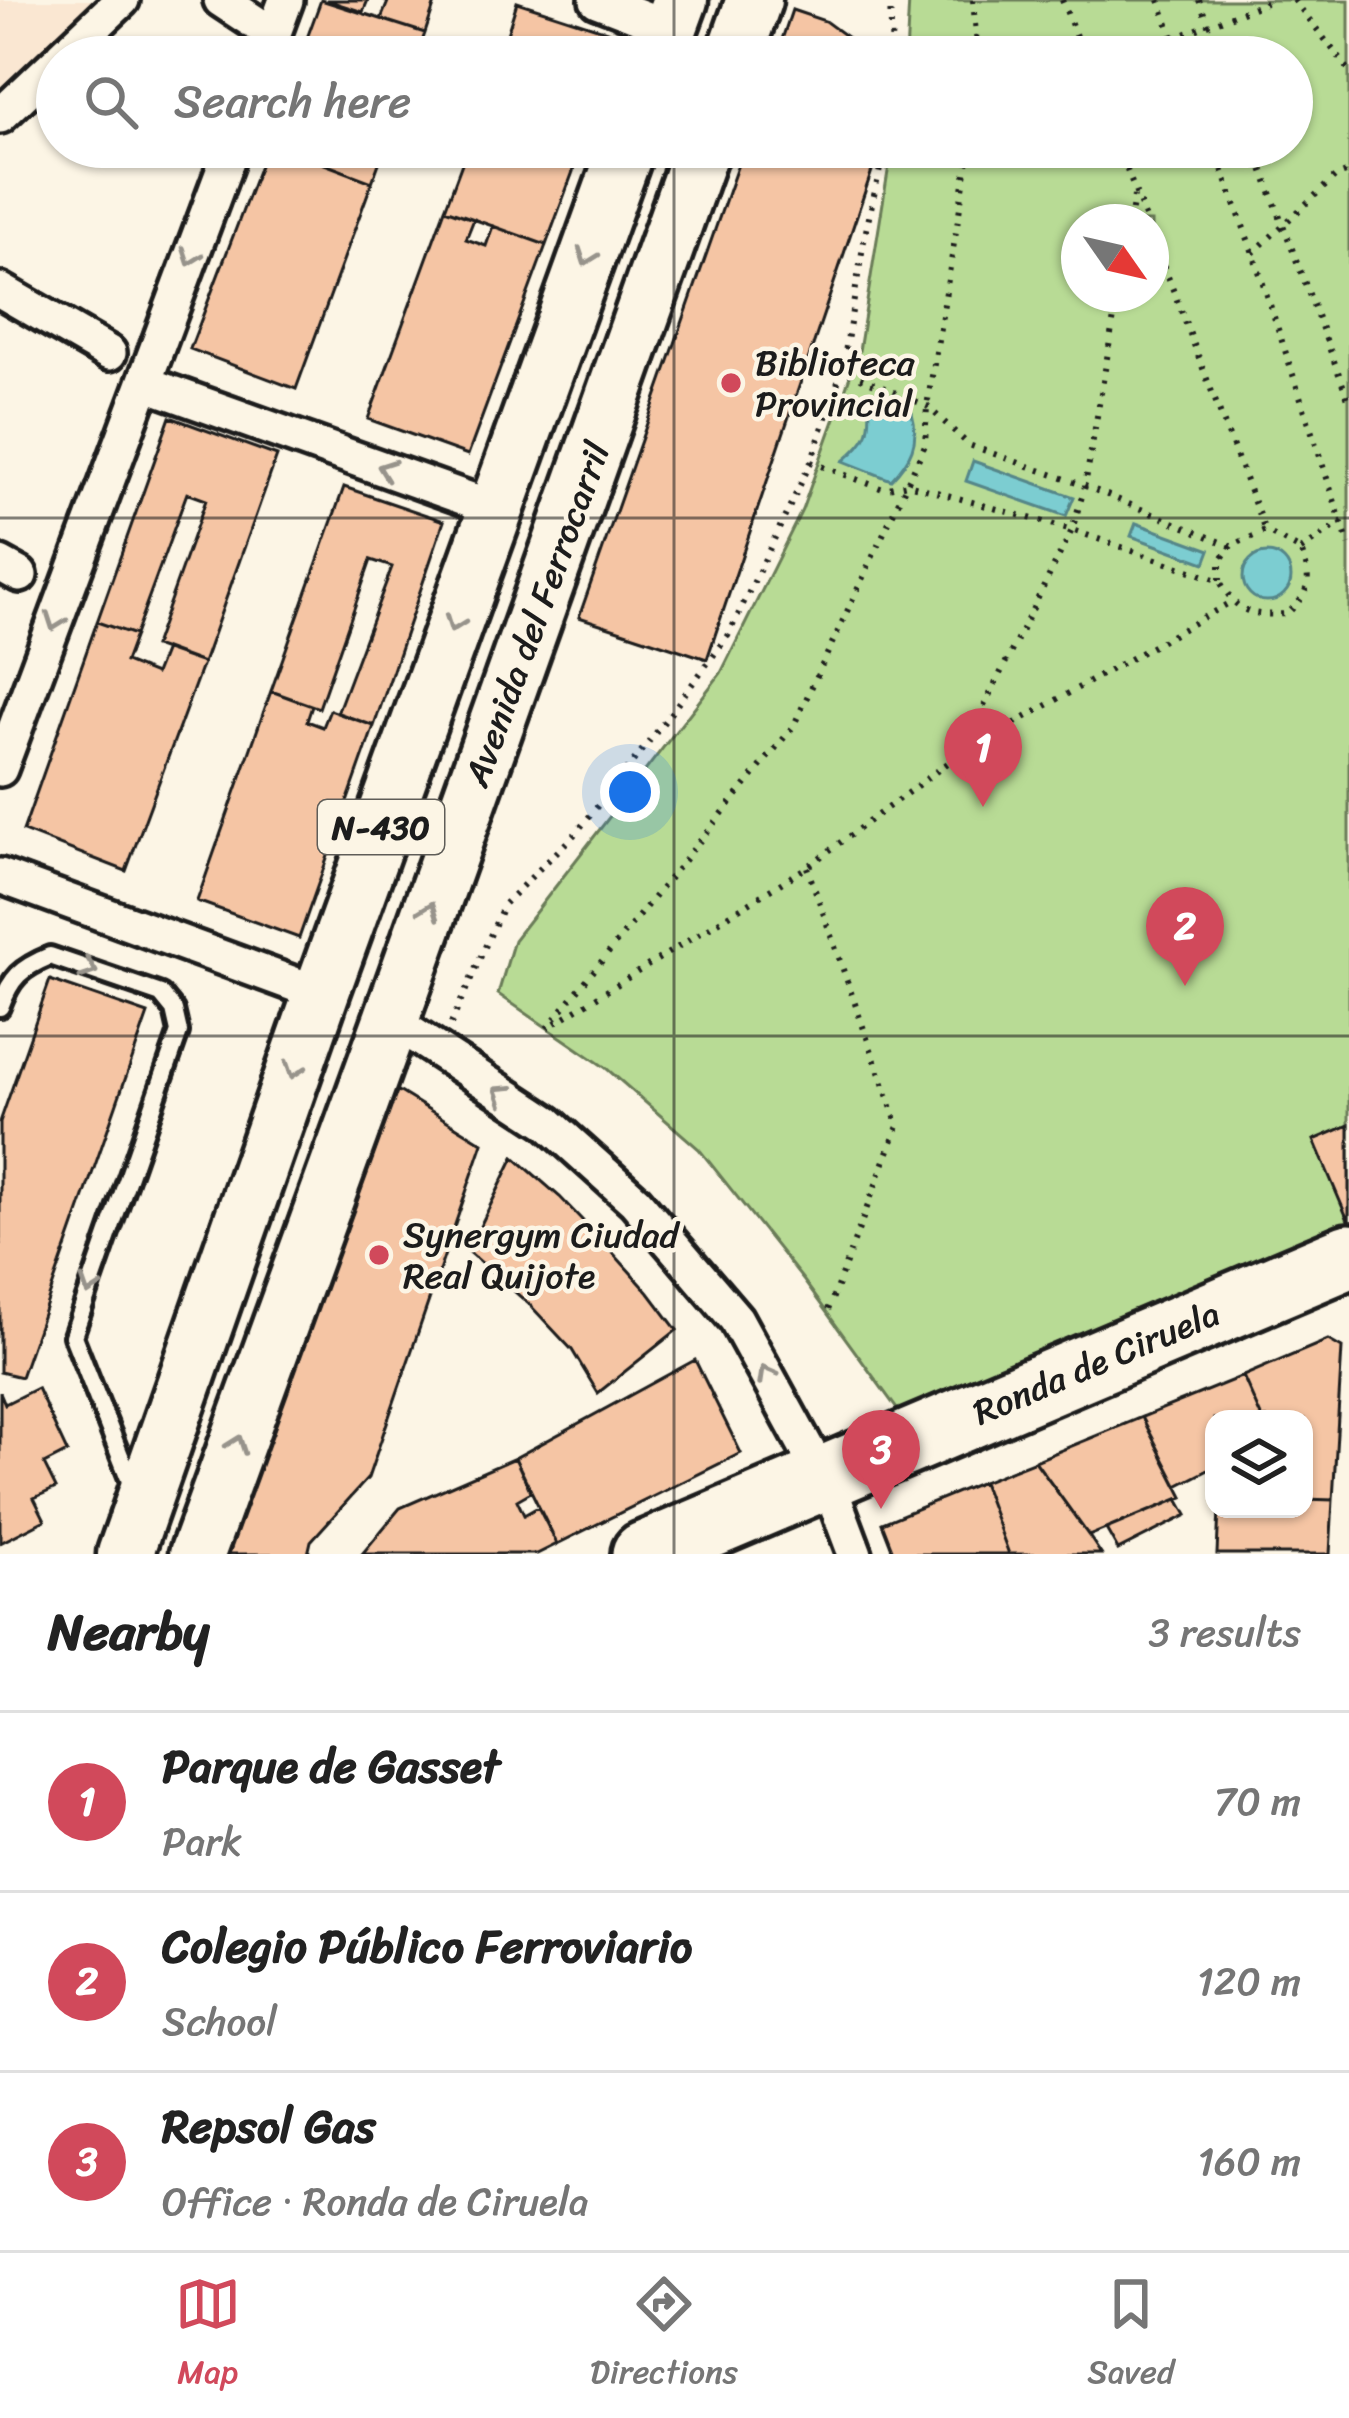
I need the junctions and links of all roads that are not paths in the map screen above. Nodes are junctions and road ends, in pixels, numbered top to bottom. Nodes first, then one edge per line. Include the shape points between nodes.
1 (122, 0) edge
2 (221, 0) edge
3 (286, 0) edge
4 (598, 0) edge
5 (754, 0) edge
6 (670, 28) edge
7 (85, 36) edge
8 (259, 36) edge
9 (273, 36) edge
10 (741, 36) edge
11 (36, 82) edge
12 (0, 116) edge
13 (224, 168) edge
14 (619, 168) edge
15 (694, 168) edge
16 (0, 290) edge
17 (109, 353) dead end
18 (143, 383) junction
19 (496, 509) junction
20 (0, 769) edge
21 (0, 876) edge
22 (320, 994) junction
23 (0, 1007) edge
24 (391, 1020) junction
25 (1349, 1256) edge
26 (1349, 1290) edge
27 (837, 1510) edge
28 (133, 1531) edge
29 (197, 1554) edge
30 (644, 1554) edge
31 (705, 1554) edge

1 - 7 street
2 - 8 street
3 - 9 street
4 - 6 street
5 - 10 main road
11 - 12 street
13 -> 18 street
14 -> 19 main road, Avenida del Ferrocarril / N-430
24 -> 15 main road, Avenida del Ferrocarril / N-430
16 - 17 street
19 -> 18 street
18 -> 20 street
19 -> 22 main road, Avenida del Ferrocarril / N-430
21 - 22 street
22 -> 28 main road, Avenida del Ferrocarril / N-430
23 -> 28 lane via 9,983 50,956 161,994 174,1010 179,1032 73,1336
27 -> 24 street via 736,1319 635,1201 547,1122
29 -> 24 main road, Avenida del Ferrocarril / N-430
25 - 27 highway, Ronda de Ciruela
26 - 27 highway, Ronda de Ciruela
27 - 30 highway, Ronda de Ciruela
27 - 31 highway, Ronda de Ciruela

